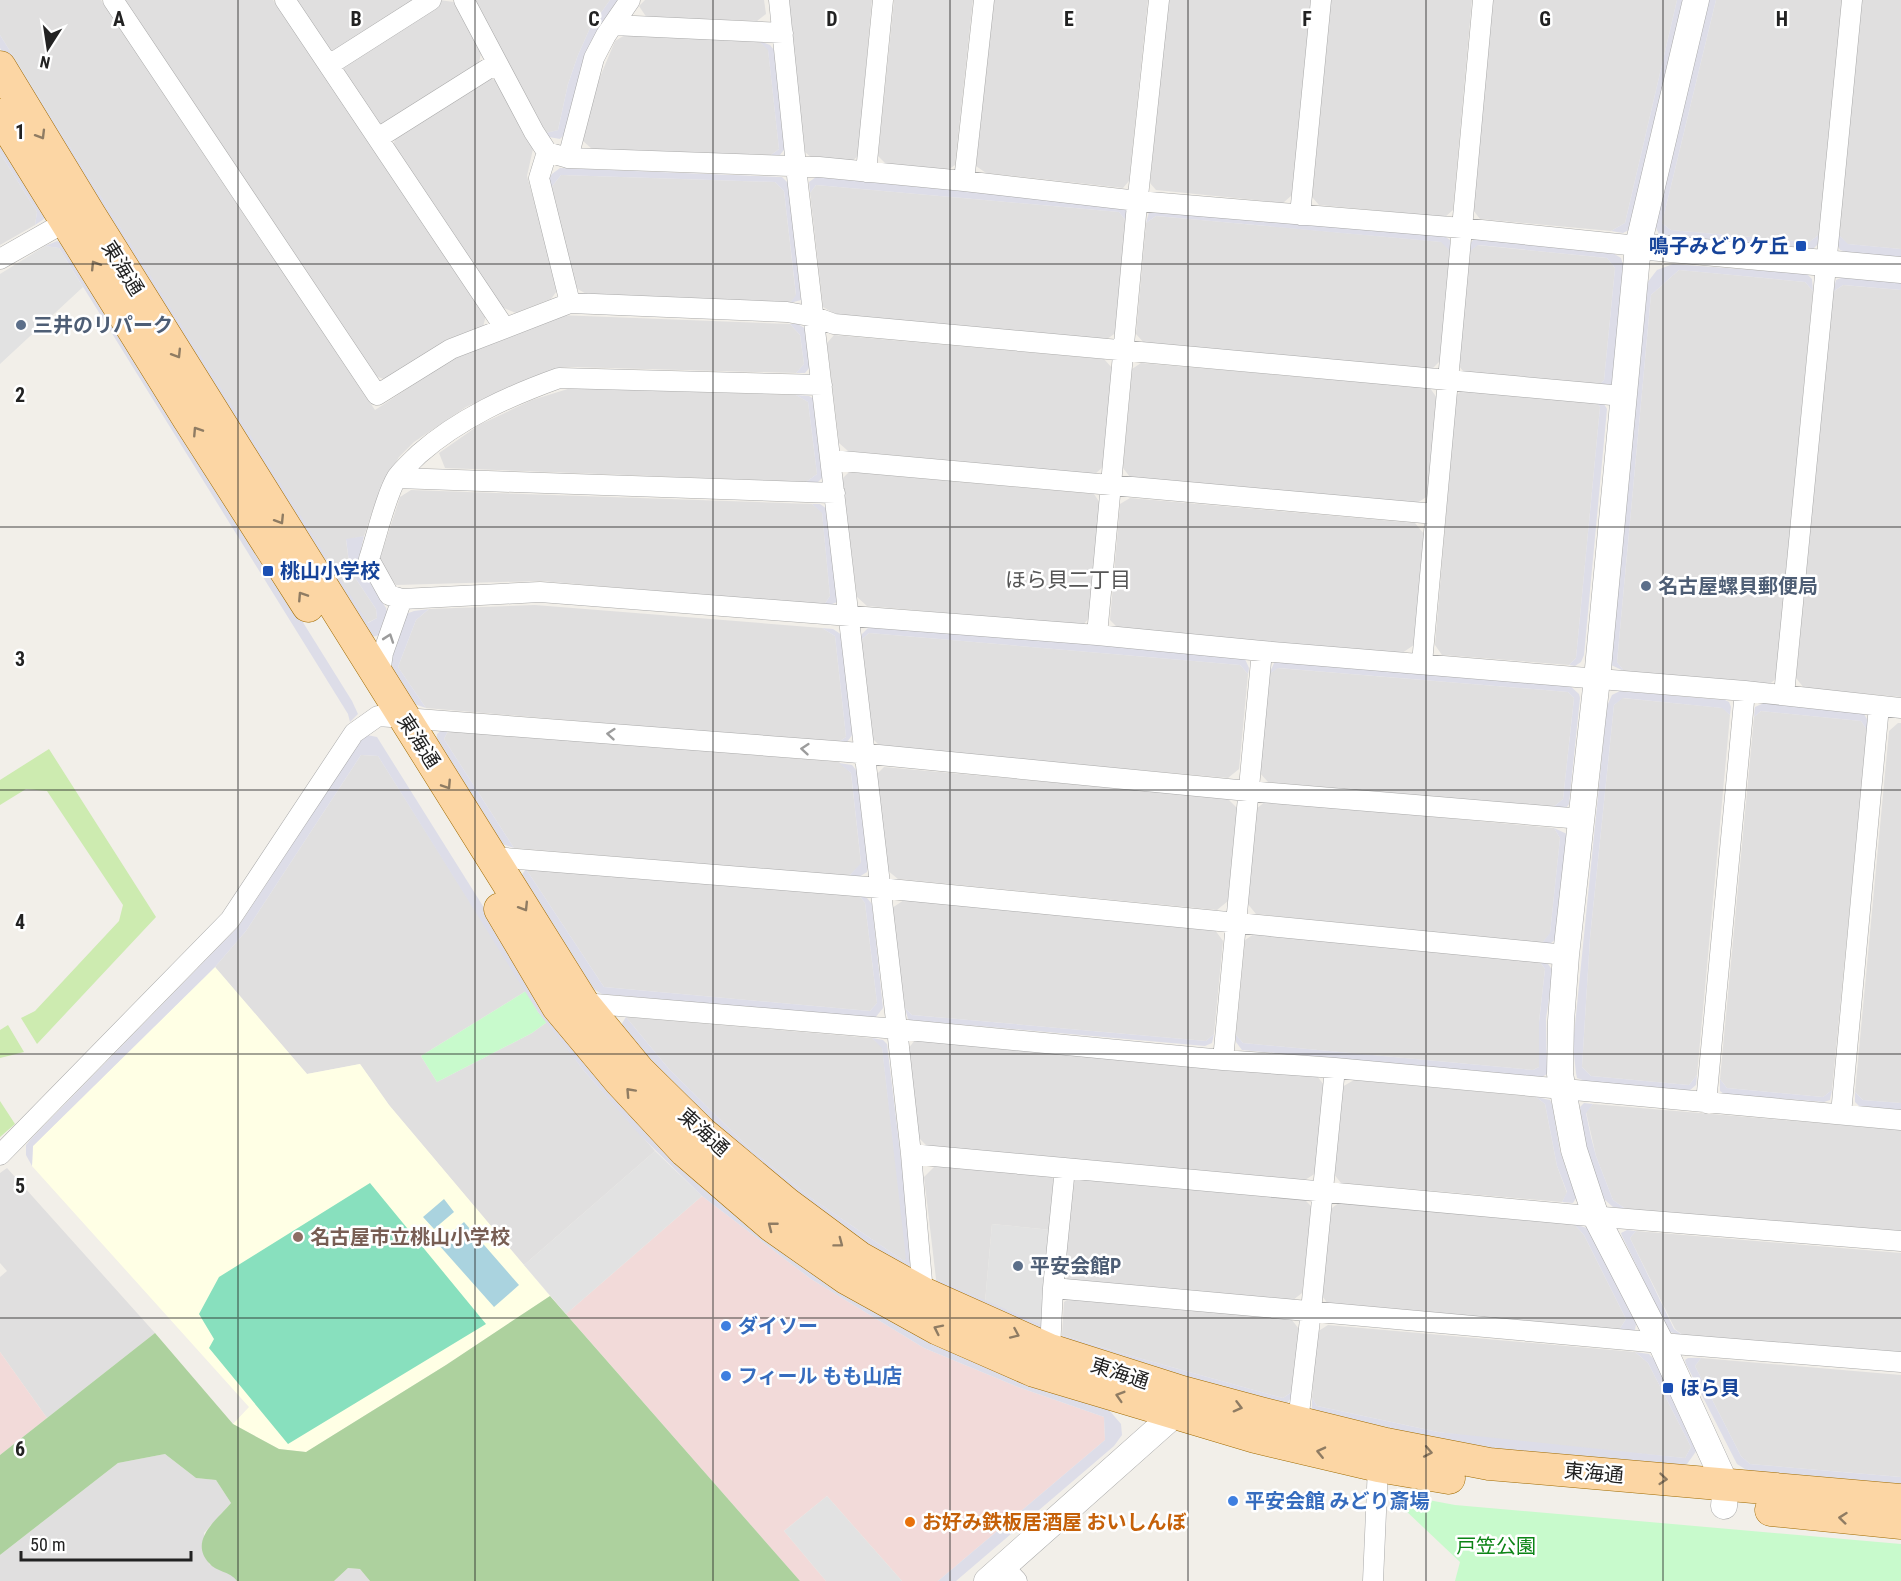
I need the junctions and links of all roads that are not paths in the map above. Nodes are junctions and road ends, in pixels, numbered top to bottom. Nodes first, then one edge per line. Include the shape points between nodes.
1 (113, 0) edge
2 (285, 0) edge
3 (431, 0) edge
4 (464, 0) edge
5 (630, 0) edge
6 (779, 0) edge
7 (883, 0) edge
8 (984, 0) edge
9 (1159, 0) edge
10 (1321, 0) edge
11 (1483, 0) edge
12 (1696, 0) edge
13 (1852, 0) edge
14 (613, 24) junction
15 (783, 33) junction
16 (497, 63) junction
17 (328, 65) junction
18 (0, 67) edge
19 (0, 115) edge
20 (378, 138) junction
21 (547, 152) junction
22 (568, 158) junction
23 (797, 166) junction
24 (866, 172) junction
25 (964, 181) junction
26 (1138, 201) junction
27 (1300, 215) junction
28 (67, 221) junction
29 (1462, 228) junction
30 (1638, 246) junction
31 (0, 259) edge
32 (1826, 264) junction
33 (1901, 270) edge
34 (570, 303) junction
35 (815, 317) junction
36 (504, 327) junction
37 (1124, 351) junction
38 (1448, 381) junction
39 (822, 385) junction
40 (1623, 396) junction
41 (831, 460) junction
42 (397, 478) junction
43 (1112, 485) junction
44 (835, 493) junction
45 (1435, 514) junction
46 (402, 599) junction
47 (849, 616) junction
48 (1097, 635) junction
49 (1262, 651) junction
50 (1422, 663) junction
51 (379, 678) junction
52 (1597, 679) junction
53 (1745, 691) junction
54 (1784, 695) junction
55 (1879, 706) junction
56 (1901, 708) edge
57 (391, 717) junction
58 (864, 754) junction
59 (1248, 791) junction
60 (1582, 819) junction
61 (493, 857) junction
62 (880, 888) junction
63 (1236, 922) junction
64 (1566, 955) junction
65 (583, 1003) junction
66 (897, 1029) junction
67 (1223, 1060) junction
68 (1335, 1068) junction
69 (1562, 1090) junction
70 (1706, 1103) junction
71 (1841, 1114) junction
72 (1901, 1120) edge
73 (911, 1154) junction
74 (0, 1155) edge
75 (1065, 1168) junction
76 (1322, 1191) junction
77 (1596, 1217) junction
78 (1901, 1241) edge
79 (1053, 1288) junction
80 (923, 1293) junction
81 (1311, 1311) junction
82 (1660, 1343) junction
83 (1050, 1350) junction
84 (1901, 1362) edge
85 (1179, 1403) junction
86 (1298, 1422) junction
87 (1378, 1466) junction
88 (1725, 1496) junction
89 (1901, 1500) edge
90 (1901, 1523) edge
91 (1003, 1576) edge
92 (1373, 1581) edge

1 - 36 street via 377,395 451,349
2 - 17 street
3 - 17 street
4 - 16 street
5 - 14 street
6 - 15 street
7 - 24 street
8 - 25 street
9 - 26 street
10 - 27 street
11 - 29 street
12 - 30 street
13 - 32 street
14 - 15 street
14 - 22 street via 594,58
15 - 23 street
16 - 20 street
16 - 21 street
17 - 20 street
18 -> 51 main road, 東海通
19 - 28 main road, 東海通
20 - 36 street
21 - 22 street
21 - 34 street via 539,178
22 - 23 street
23 - 24 street
23 - 35 street
24 - 25 street
25 - 26 street
26 - 27 street
26 - 37 street
27 - 29 street
28 - 31 street
57 -> 28 main road, 東海通 via 188,418
29 - 30 street
29 - 38 street
30 - 32 street
30 - 40 street
32 - 33 street
32 - 54 street
34 - 35 street via 787,312
34 - 36 street
35 - 37 street via 834,324
35 - 39 street
37 - 38 street
37 - 43 street
38 - 40 street
38 - 45 street
39 - 41 street
39 - 42 street via 559,378 472,416 432,443
40 - 52 street
41 - 43 street
41 - 44 street
42 - 44 street
42 - 46 street via 369,560 389,595
43 - 45 street
43 - 48 street
44 - 47 street
45 - 50 street
46 - 47 street via 540,592
51 -> 46 street via 383,653
47 - 48 street
47 - 58 street
48 - 49 street
49 - 50 street
49 - 59 street
50 - 52 street
51 - 57 main road, 東海通
52 - 53 street
52 - 60 street
53 - 54 street
53 - 70 street
54 - 55 street
55 - 56 street
55 - 71 street
58 -> 57 street
57 -> 61 main road, 東海通
57 - 74 street via 354,733 230,920
85 -> 57 main road, 東海通 via 1034,1371 938,1329 846,1278 772,1226 685,1152 558,1007
58 - 59 street
58 - 62 street
59 - 60 street
59 - 63 street
60 - 64 street
61 - 62 street
61 -> 65 main road, 東海通
62 - 63 street
62 - 66 street
63 - 64 street
63 - 67 street
64 - 69 street via 1561,1021
65 - 66 street
65 -> 80 main road, 東海通 via 639,1071 702,1133 860,1258
66 - 67 street
66 - 73 street
67 - 68 street
68 - 69 street
68 - 76 street
69 - 70 street
69 - 77 street via 1574,1150
70 - 71 street
71 - 72 street
73 - 75 street
73 - 80 street
75 - 76 street
75 - 79 street
76 - 77 street
76 - 81 street
77 - 78 street
77 - 82 street
79 - 81 street
79 - 83 street
80 -> 83 main road, 東海通
81 - 82 street
81 - 86 street
82 - 84 street
82 - 88 street
83 - 85 main road, 東海通
85 -> 86 main road, 東海通
87 -> 85 main road, 東海通 via 1255,1437
85 - 91 street
86 -> 88 main road, 東海通 via 1489,1464
87 - 88 main road, 東海通 via 1488,1485
87 - 92 street
88 - 89 main road, 東海通
90 -> 88 main road, 東海通

